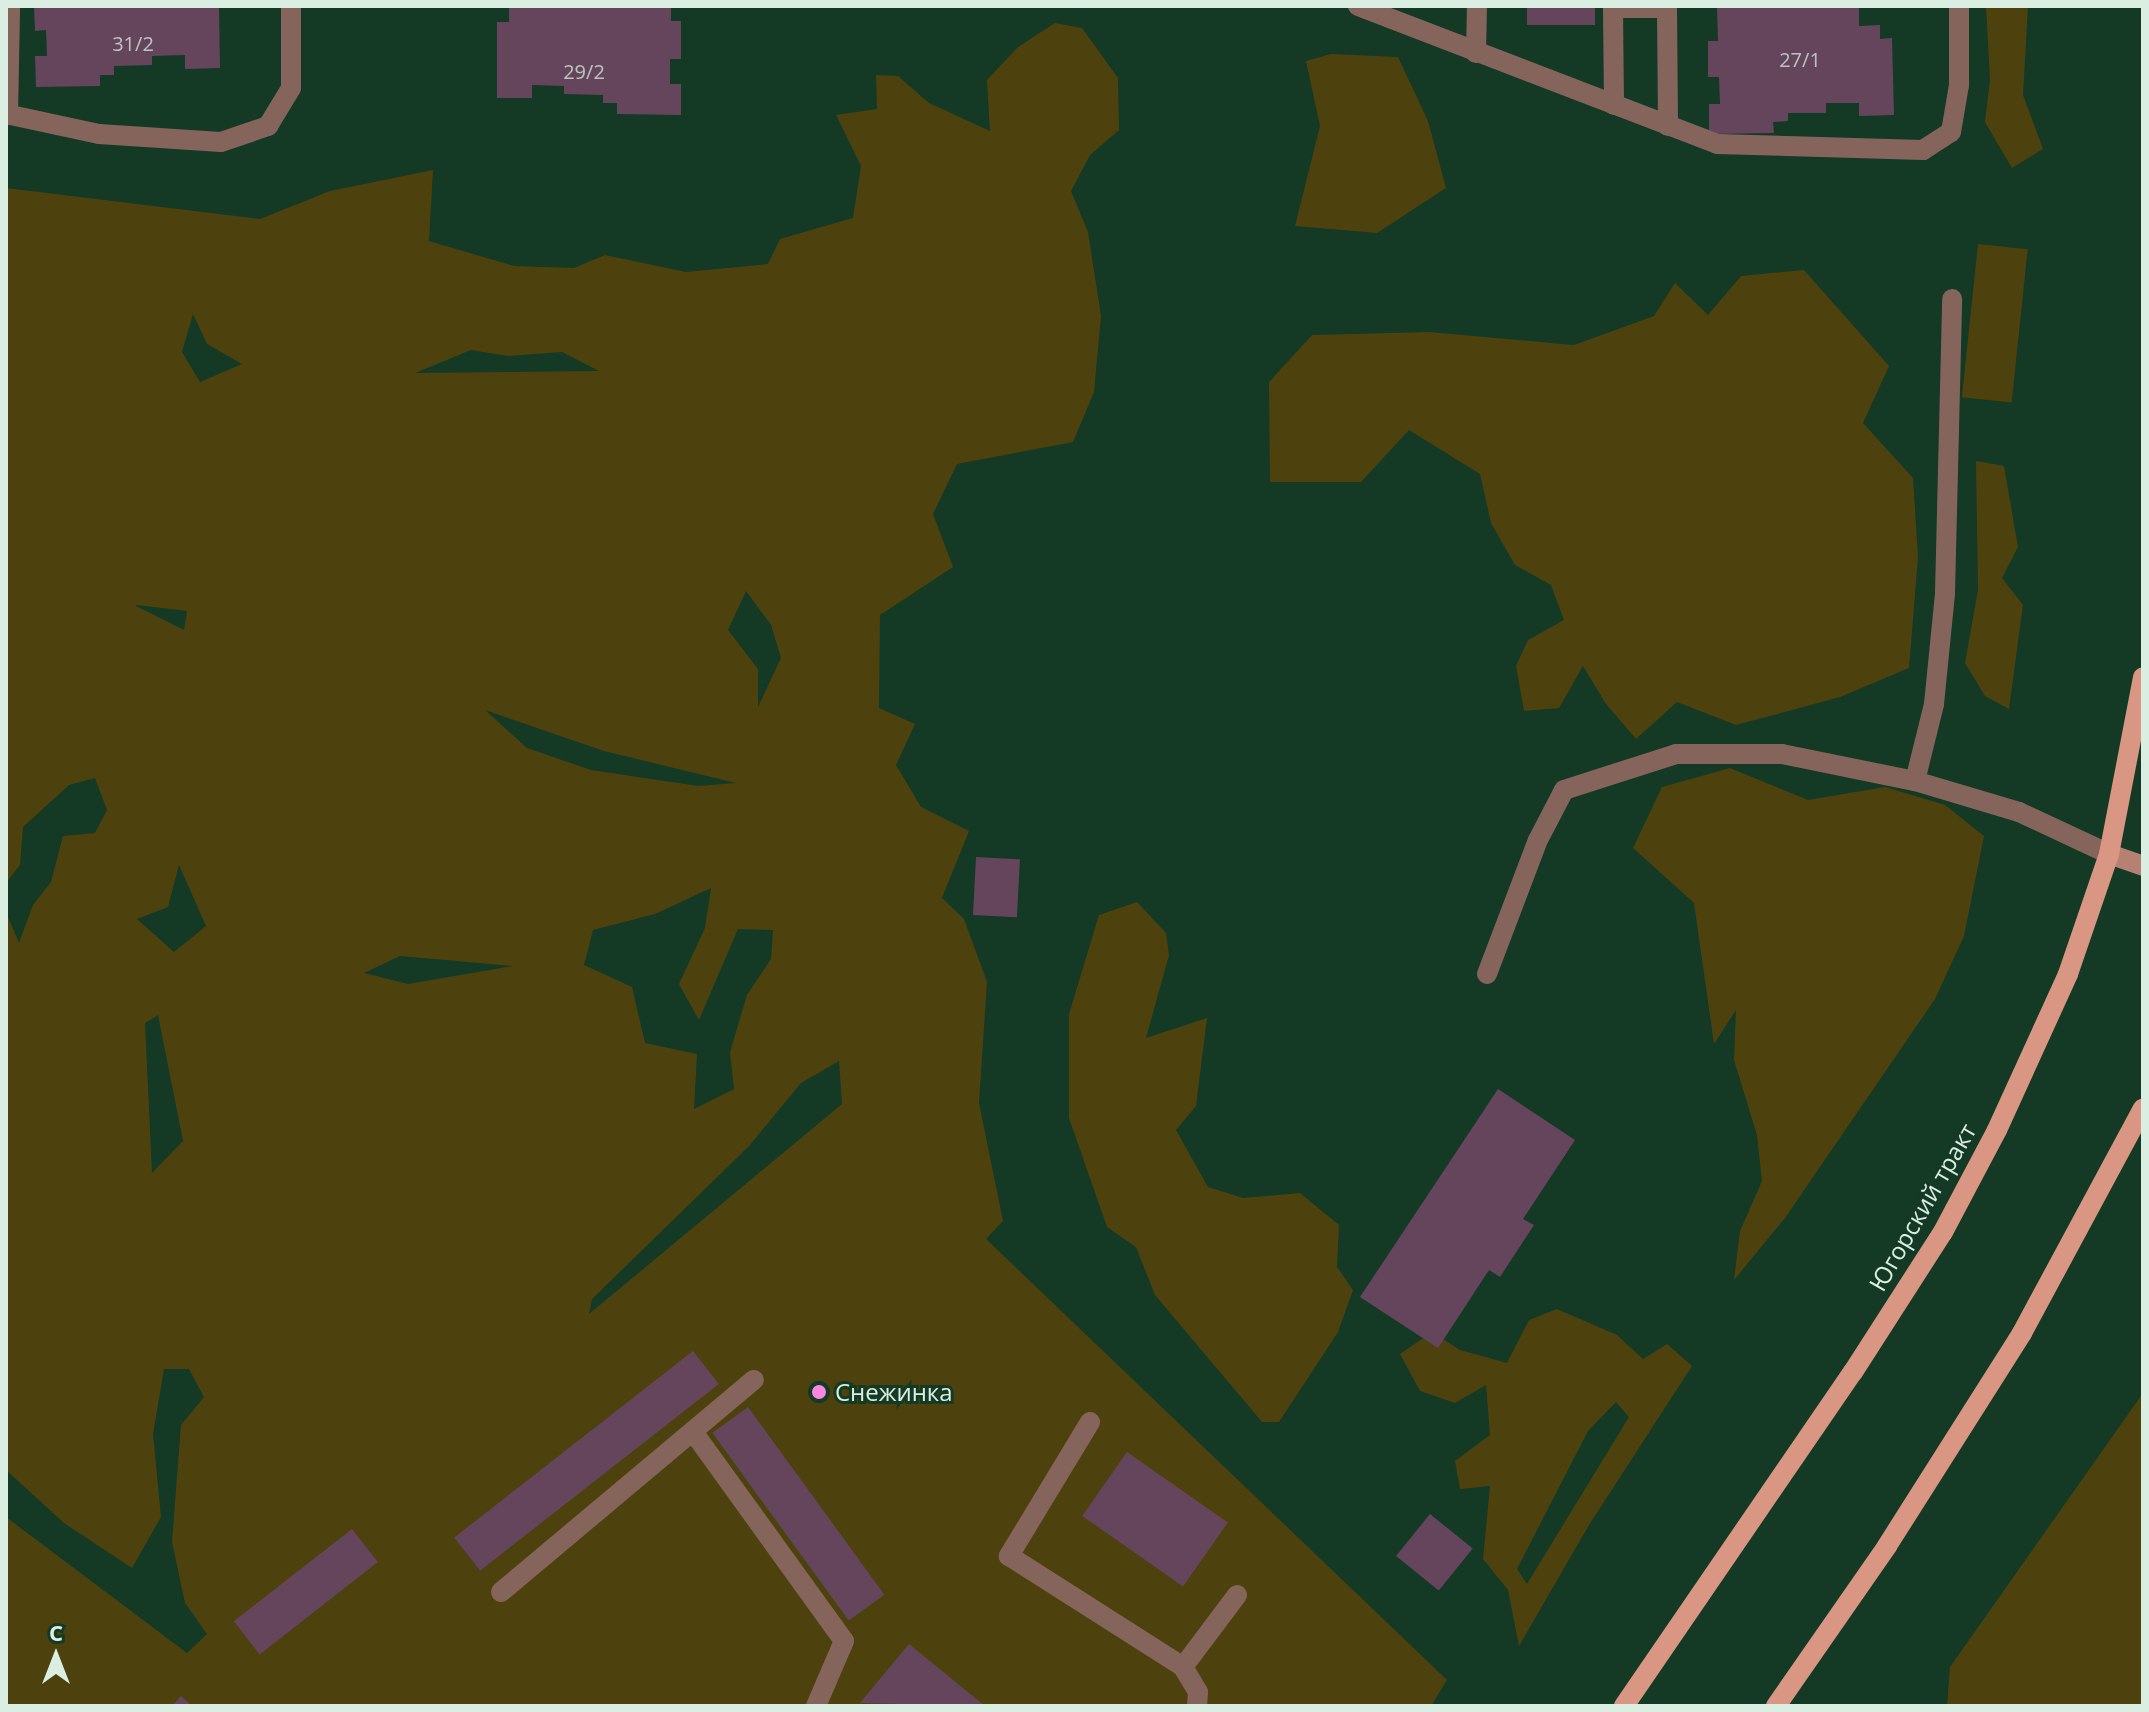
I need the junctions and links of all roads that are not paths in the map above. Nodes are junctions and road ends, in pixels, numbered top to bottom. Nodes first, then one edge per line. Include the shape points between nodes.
1 (10, 6) edge
2 (291, 6) edge
3 (1358, 6) edge
4 (1477, 6) edge
5 (1959, 6) edge
6 (1404, 15) edge
7 (1476, 53) junction
8 (1614, 105) junction
9 (7, 114) edge
10 (1668, 126) junction
11 (1952, 299) dead end
12 (2143, 677) edge
13 (1915, 781) junction
14 (2109, 854) junction
15 (2143, 866) edge
16 (1487, 974) dead end
17 (2143, 1108) edge
18 (754, 1380) dead end
19 (1090, 1422) dead end
20 (694, 1433) junction
21 (501, 1592) dead end
22 (1237, 1595) dead end
23 (1183, 1667) junction
24 (816, 1706) edge
25 (1197, 1706) edge
26 (1624, 1706) edge
27 (1776, 1706) edge

1 - 9 lane
2 - 9 lane via 291,88 268,126 221,142 99,134
3 - 6 lane
4 - 7 lane
5 - 10 lane via 1959,85 1951,132 1923,150 1717,144
6 - 7 lane
7 - 8 lane
8 - 10 lane
8 - 10 lane via 1613,8 1667,8
11 - 13 lane via 1945,593 1934,704
12 - 14 main road, Югорский тракт
13 - 14 lane via 2019,812
13 - 16 lane via 1782,754 1676,754 1564,790 1538,840
14 - 15 main road
14 - 26 main road, Югорский тракт via 2055,1004 1943,1232
17 - 27 main road via 2022,1333 1887,1546
18 - 20 lane
19 - 23 lane via 1009,1556
20 - 21 lane
20 - 24 lane via 844,1641
22 - 23 lane
23 - 25 lane via 1198,1692

